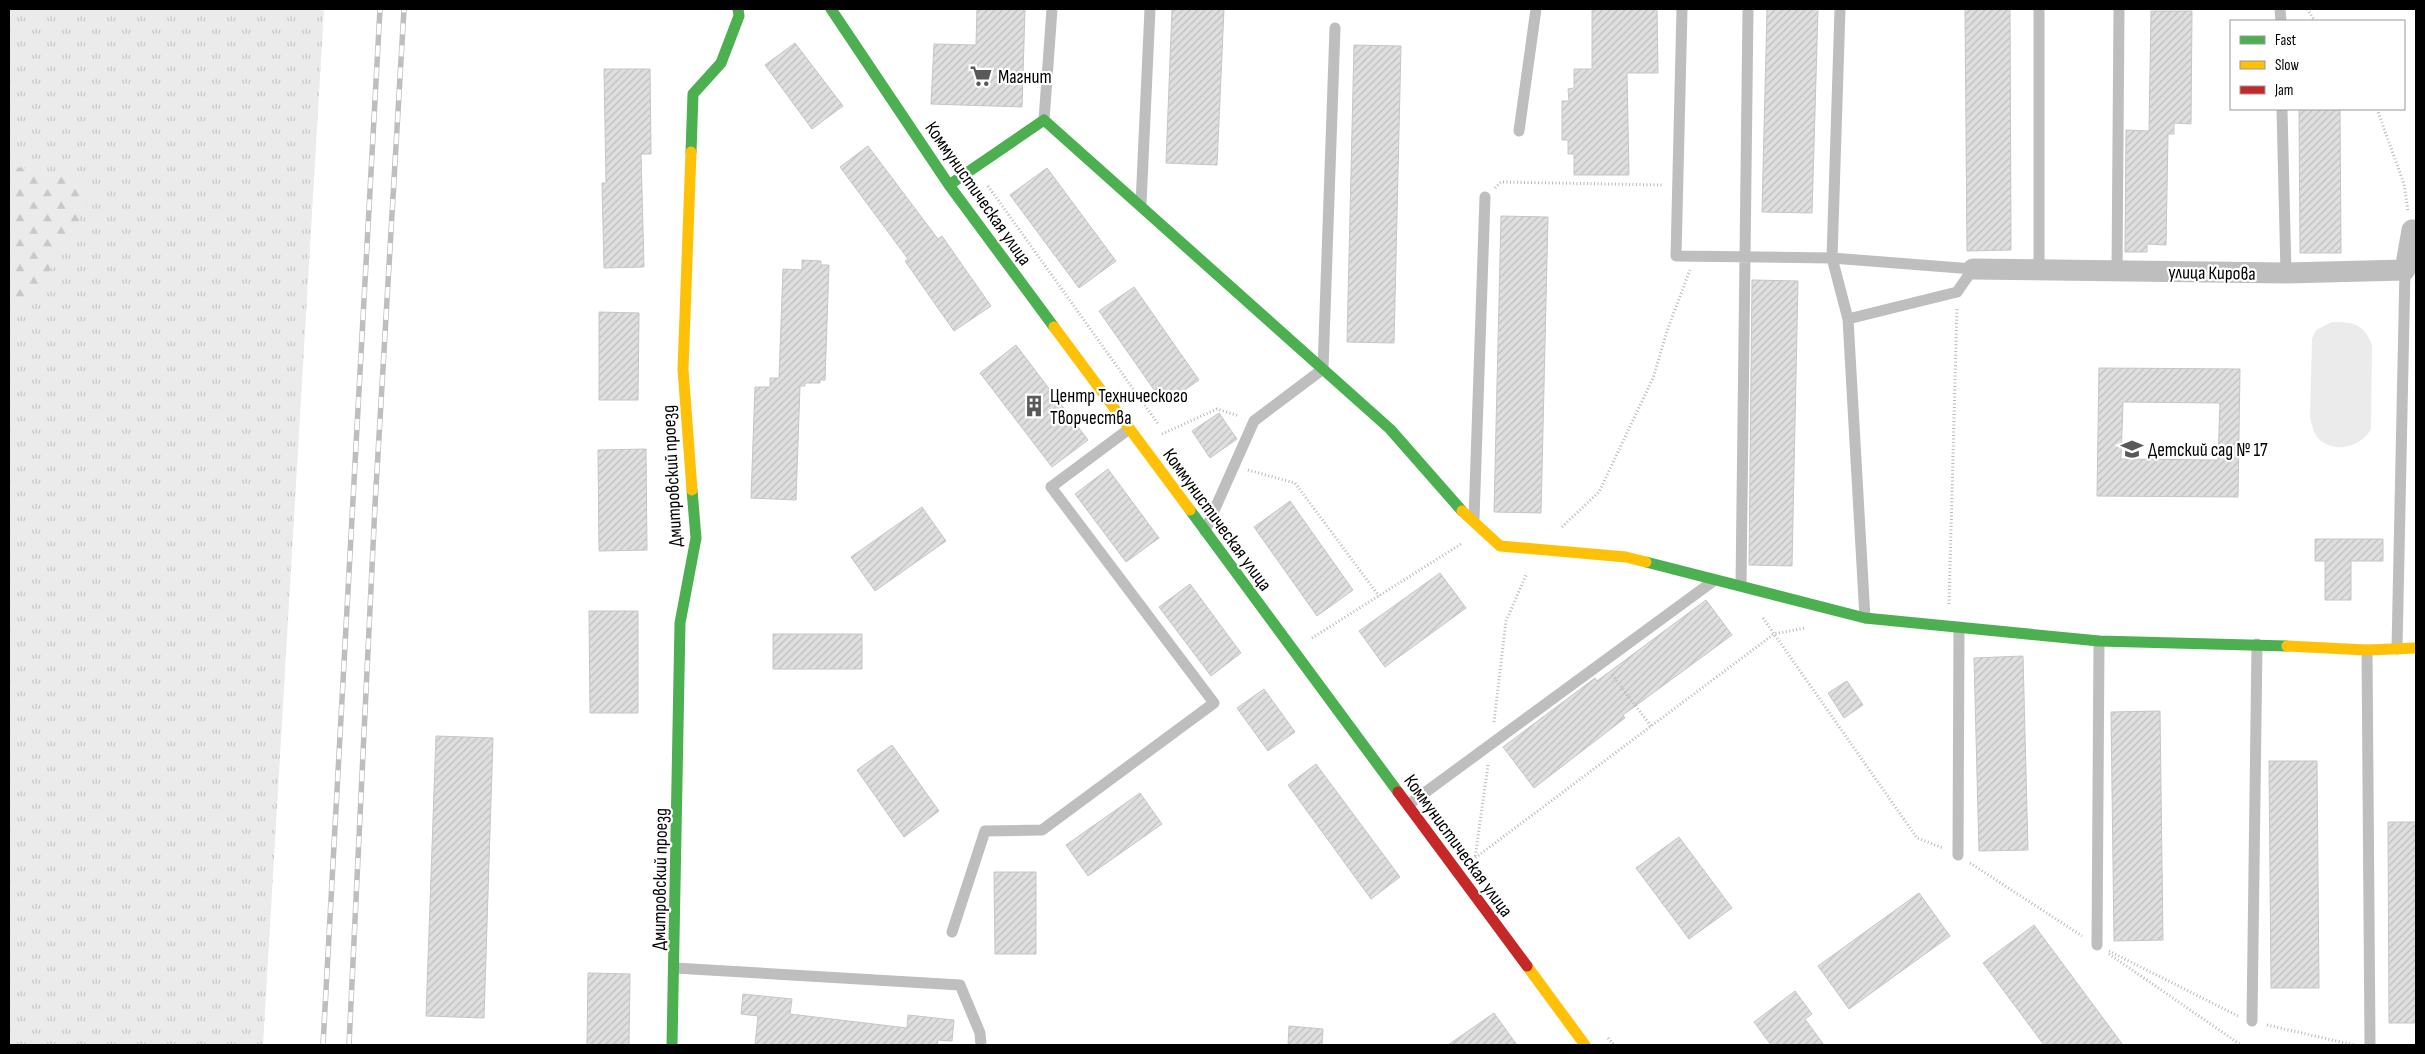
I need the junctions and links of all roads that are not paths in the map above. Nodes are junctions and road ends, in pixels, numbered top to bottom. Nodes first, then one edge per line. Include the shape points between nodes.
1 (738, 9) edge
2 (831, 9) edge
3 (1052, 9) edge
4 (1150, 9) edge
5 (1536, 9) edge
6 (1682, 9) edge
7 (1748, 9) edge
8 (1840, 9) edge
9 (2039, 9) edge
10 (2119, 9) edge
11 (1335, 28) dead end
12 (2282, 110) edge
13 (1044, 120) junction
14 (1519, 132) dead end
15 (949, 185) junction
16 (1485, 197) road end
17 (1141, 207) junction
18 (2414, 230) edge
19 (1743, 256) junction
20 (1832, 258) junction
21 (2039, 268) junction
22 (1973, 269) junction
23 (2405, 270) junction
24 (2118, 271) junction
25 (2286, 273) junction
26 (1848, 319) junction
27 (1323, 370) junction
28 (1129, 429) junction
29 (1478, 527) junction
30 (1205, 531) junction
31 (1715, 580) junction
32 (1741, 586) junction
33 (1865, 618) junction
34 (1959, 627) junction
35 (2099, 640) junction
36 (2257, 644) junction
37 (2416, 648) edge
38 (2397, 649) junction
39 (2367, 650) junction
40 (1407, 805) junction
41 (1958, 855) road end
42 (952, 932) dead end
43 (2097, 945) road end
44 (675, 968) junction
45 (2252, 1021) road end
46 (672, 1045) edge
47 (981, 1045) edge
48 (1585, 1045) edge
49 (2370, 1045) edge

1 - 44 street, Дмитровский проезд via 739,16 721,63 693,94 683,369 696,538 680,623
2 - 15 street, Коммунистическая улица
3 - 13 lane
4 - 17 lane
5 - 14 lane
6 - 19 lane via 1676,256
7 - 19 lane
8 - 20 lane
9 - 21 lane
10 - 24 lane
11 - 27 lane
12 - 25 lane
13 - 15 street
13 - 17 street
15 - 28 street, Коммунистическая улица
16 - 29 lane
17 - 27 street
18 - 23 street
19 - 20 lane
19 - 32 lane
20 - 22 lane
20 - 26 lane
21 - 22 street, улица Кирова
21 - 24 street, улица Кирова
22 - 26 lane via 1957,292
23 - 25 street, улица Кирова
23 - 38 lane
24 - 25 street, улица Кирова
26 - 33 lane
27 - 29 street via 1390,429
27 - 30 lane via 1254,421
28 - 30 street, Коммунистическая улица
28 - 42 lane via 1051,487 1214,702 1042,830 984,831
29 - 31 street via 1500,546 1626,557
30 - 40 street, Коммунистическая улица
31 - 32 street
31 - 40 lane
32 - 33 street
33 - 34 street
34 - 35 street
34 - 41 lane
35 - 36 street
35 - 43 lane
36 - 39 street
36 - 45 lane
37 - 38 street
38 - 39 street
39 - 49 lane
40 - 48 street, Коммунистическая улица
44 - 46 street, Дмитровский проезд
44 - 47 lane via 960,986 980,1033

